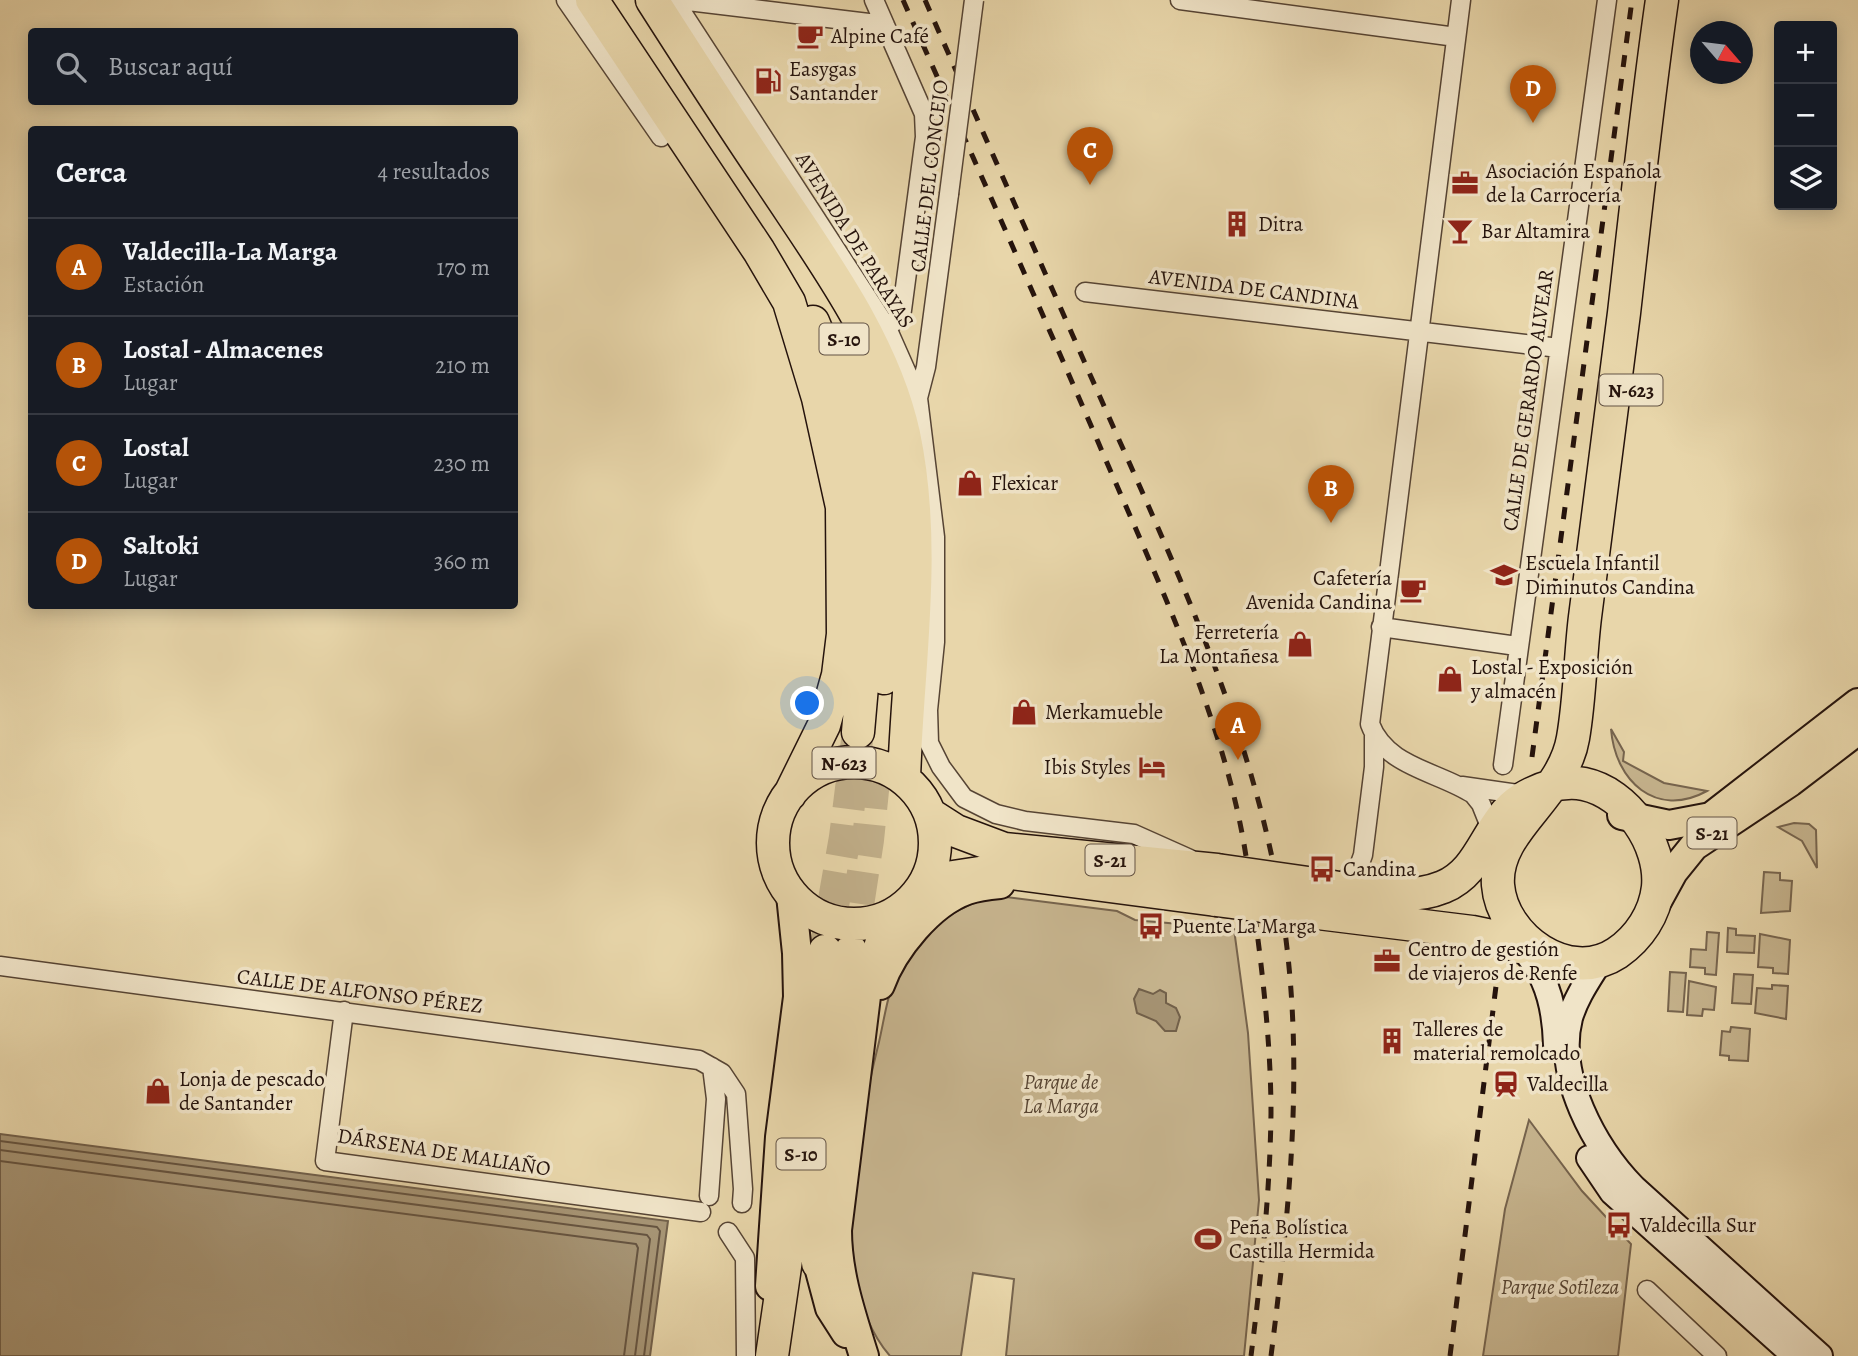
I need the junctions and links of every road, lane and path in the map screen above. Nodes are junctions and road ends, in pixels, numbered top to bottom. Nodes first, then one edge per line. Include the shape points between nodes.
1 (554, 0) edge
2 (566, 0) edge
3 (607, 0) edge
4 (635, 0) edge
5 (874, 0) edge
6 (974, 0) edge
7 (1180, 0) edge
8 (1461, 0) edge
9 (1607, 0) edge
10 (1662, 0) edge
11 (1680, 0) edge
12 (668, 2) edge
13 (585, 10) edge
14 (885, 25) junction
15 (1456, 37) junction
16 (661, 137) joint
17 (772, 150) junction
18 (772, 183) junction
19 (1085, 292) dead end
20 (887, 328) junction
21 (1418, 332) junction
22 (1559, 348) junction
23 (818, 398) junction
24 (918, 398) junction
25 (928, 474) junction
26 (915, 519) junction
27 (1381, 627) junction
28 (1517, 646) junction
29 (1858, 703) edge
30 (1858, 730) edge
31 (1374, 736) junction
32 (1503, 765) dead end
33 (904, 778) junction
34 (1467, 790) junction
35 (1541, 793) junction
36 (790, 794) junction
37 (1612, 800) junction
38 (931, 815) junction
39 (1490, 846) junction
40 (1036, 878) junction
41 (927, 881) junction
42 (1216, 885) junction
43 (791, 895) junction
44 (1335, 898) junction
45 (1660, 906) junction
46 (887, 918) junction
47 (1520, 948) junction
48 (1606, 963) junction
49 (0, 966) edge
50 (344, 1011) junction
51 (861, 1044) junction
52 (712, 1067) junction
53 (742, 1203) dead end
54 (728, 1232) dead end
55 (818, 1263) joint
56 (1647, 1290) dead end
57 (746, 1356) edge
58 (770, 1356) edge
59 (862, 1356) edge
60 (1717, 1356) edge
61 (1795, 1356) edge
62 (1820, 1356) edge

1 - 13 street
2 - 13 street
3 - 4 highway, S-10 via 778,255 841,386 864,477 872,572 869,731 892,601 890,501 869,401 830,302 796,240
5 - 14 street
6 - 24 street, CALLE DEL CONCEJO, bridge
7 - 15 street
8 - 15 street
9 - 22 street, CALLE DE GERARDO ALVEAR
10 - 35 highway, N-623 via 1584,622 1562,754
11 - 37 highway, N-623 via 1589,724 1590,747
12 - 14 street
12 - 17 street, AVENIDA DE PARAYAS
12 - 18 highway
13 - 16 street
13 - 23 highway via 760,251 789,302
14 - 20 street via 923,114 925,137 902,310
15 - 21 street
16 - 23 highway via 759,275
17 - 18 highway
17 - 20 street, AVENIDA DE PARAYAS
18 - 26 highway via 816,247 889,387 904,435
19 - 21 street, AVENIDA DE CANDINA
20 - 24 street, AVENIDA DE PARAYAS
21 - 22 street, AVENIDA DE CANDINA
21 - 27 street
22 - 28 street, CALLE DE GERARDO ALVEAR
23 - 36 highway via 842,506 843,634 824,725
24 - 25 street, AVENIDA DE PARAYAS
25 - 26 highway
25 - 42 street, AVENIDA DE PARAYAS via 935,537 929,743 941,767 964,798 981,809 1026,821 1134,834
26 - 33 highway via 915,605
27 - 28 street
27 - 31 street via 1369,710
28 - 32 street, CALLE DE GERARDO ALVEAR
29 - 37 main road, S-21 via 1704,819 1669,825
30 - 45 main road, S-21 via 1694,846 1673,872
31 - 34 street via 1394,757
31 - 44 street via 1363,855
33 - 36 highway, N-623 via 881,766 844,763 808,776
33 - 38 highway, N-623
34 - 35 street
34 - 39 street via 1480,804
34 - 44 street via 1481,832 1460,867 1424,884 1375,883
35 - 37 highway, S-21 via 1585,784
35 - 39 highway, S-21
35 - 47 highway, S-21 via 1512,837 1499,868 1501,901
36 - 43 highway, N-623 via 774,836 775,859
37 - 45 highway, S-21 via 1648,836 1657,860
37 - 48 highway, S-21 via 1644,857 1647,875 1640,913
38 - 41 highway, N-623 via 936,848
38 - 42 highway, S-21 via 956,831 1004,849
39 - 44 highway, S-21 via 1477,880 1438,899
39 - 47 highway, S-21 via 1489,901
40 - 41 highway, S-21 via 986,872
40 - 42 highway, S-21
40 - 51 main road via 966,890 919,924 887,966
41 - 46 highway, N-623 via 910,903
42 - 44 highway, S-21, bridge
43 - 46 highway, N-623 via 815,915 838,923 863,924
43 - 58 main road via 798,996 780,1136
44 - 47 highway, S-21 via 1488,934
45 - 48 highway, S-21
46 - 51 main road via 868,980
47 - 48 highway, S-21 via 1564,961
47 - 61 main road via 1541,975 1553,1008 1562,1102 1572,1129 1600,1175 1612,1192
48 - 62 main road via 1570,1019 1569,1053 1591,1133 1610,1163 1634,1188
49 - 50 street, CALLE DE ALFONSO PÉREZ
50 - 52 street, CALLE DE ALFONSO PÉREZ via 679,1056
50 - 52 street, DÁRSENA DE MALIAÑO via 325,1161 705,1204 716,1099
51 - 59 main road via 839,1205 837,1255
52 - 53 street via 731,1083 736,1094
54 - 57 street via 745,1258
55 - 58 highway, S-10 via 816,1216 838,951
55 - 59 main road via 830,1308
56 - 60 street

